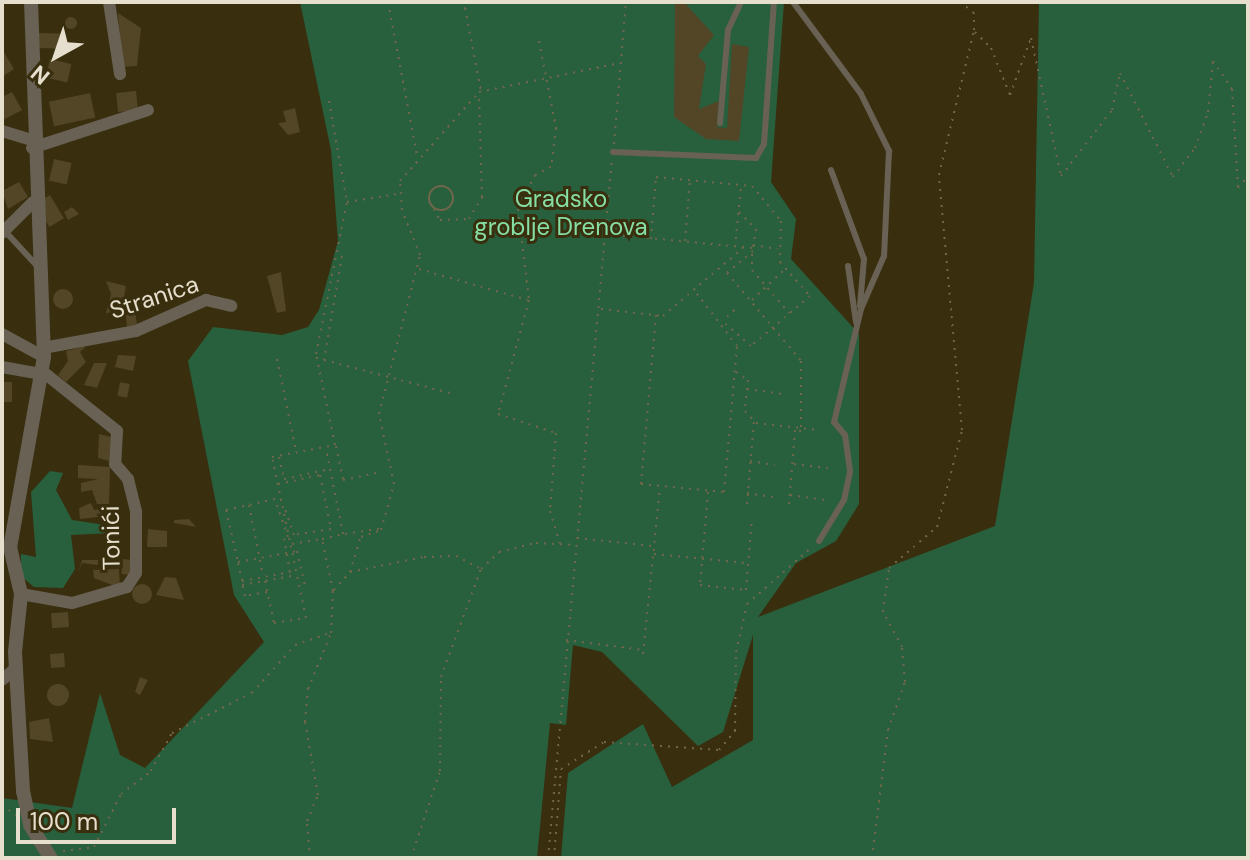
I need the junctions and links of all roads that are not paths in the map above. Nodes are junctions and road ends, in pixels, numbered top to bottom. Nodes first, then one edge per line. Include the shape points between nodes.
1 (31, 2) edge
2 (109, 2) edge
3 (741, 2) edge
4 (774, 2) edge
5 (793, 2) edge
6 (120, 74) dead end
7 (148, 110) dead end
8 (720, 123) dead end
9 (5, 137) edge
10 (32, 144) junction
11 (613, 152) dead end
12 (831, 170) dead end
13 (33, 202) junction
14 (3, 232) edge
15 (848, 266) dead end
16 (39, 268) junction
17 (231, 306) dead end
18 (861, 309) junction
19 (857, 326) junction
20 (2, 334) edge
21 (43, 353) junction
22 (2, 367) edge
23 (41, 374) junction
24 (819, 541) road end
25 (21, 594) junction
26 (16, 668) junction
27 (2, 680) edge
28 (47, 854) edge

1 - 10 street
2 - 6 street
3 - 8 lane via 728,30
4 - 11 lane via 764,144 756,158
5 - 18 lane via 861,94 889,151 884,256
7 - 10 street
9 - 10 street
10 - 13 street
12 - 18 lane via 864,259
13 - 14 street
13 - 16 street
14 - 16 lane
15 - 19 lane
16 - 21 street
17 - 21 street, Stranica via 206,300 136,331
18 - 19 lane
19 - 24 lane via 834,422 845,435 850,472 844,500
20 - 21 street
21 - 23 street
22 - 23 street
23 - 25 street via 11,523
23 - 25 street, Tonići via 120,437 115,464 133,494 136,573 127,587 85,601
25 - 26 street
26 - 27 street
26 - 28 street via 26,813

